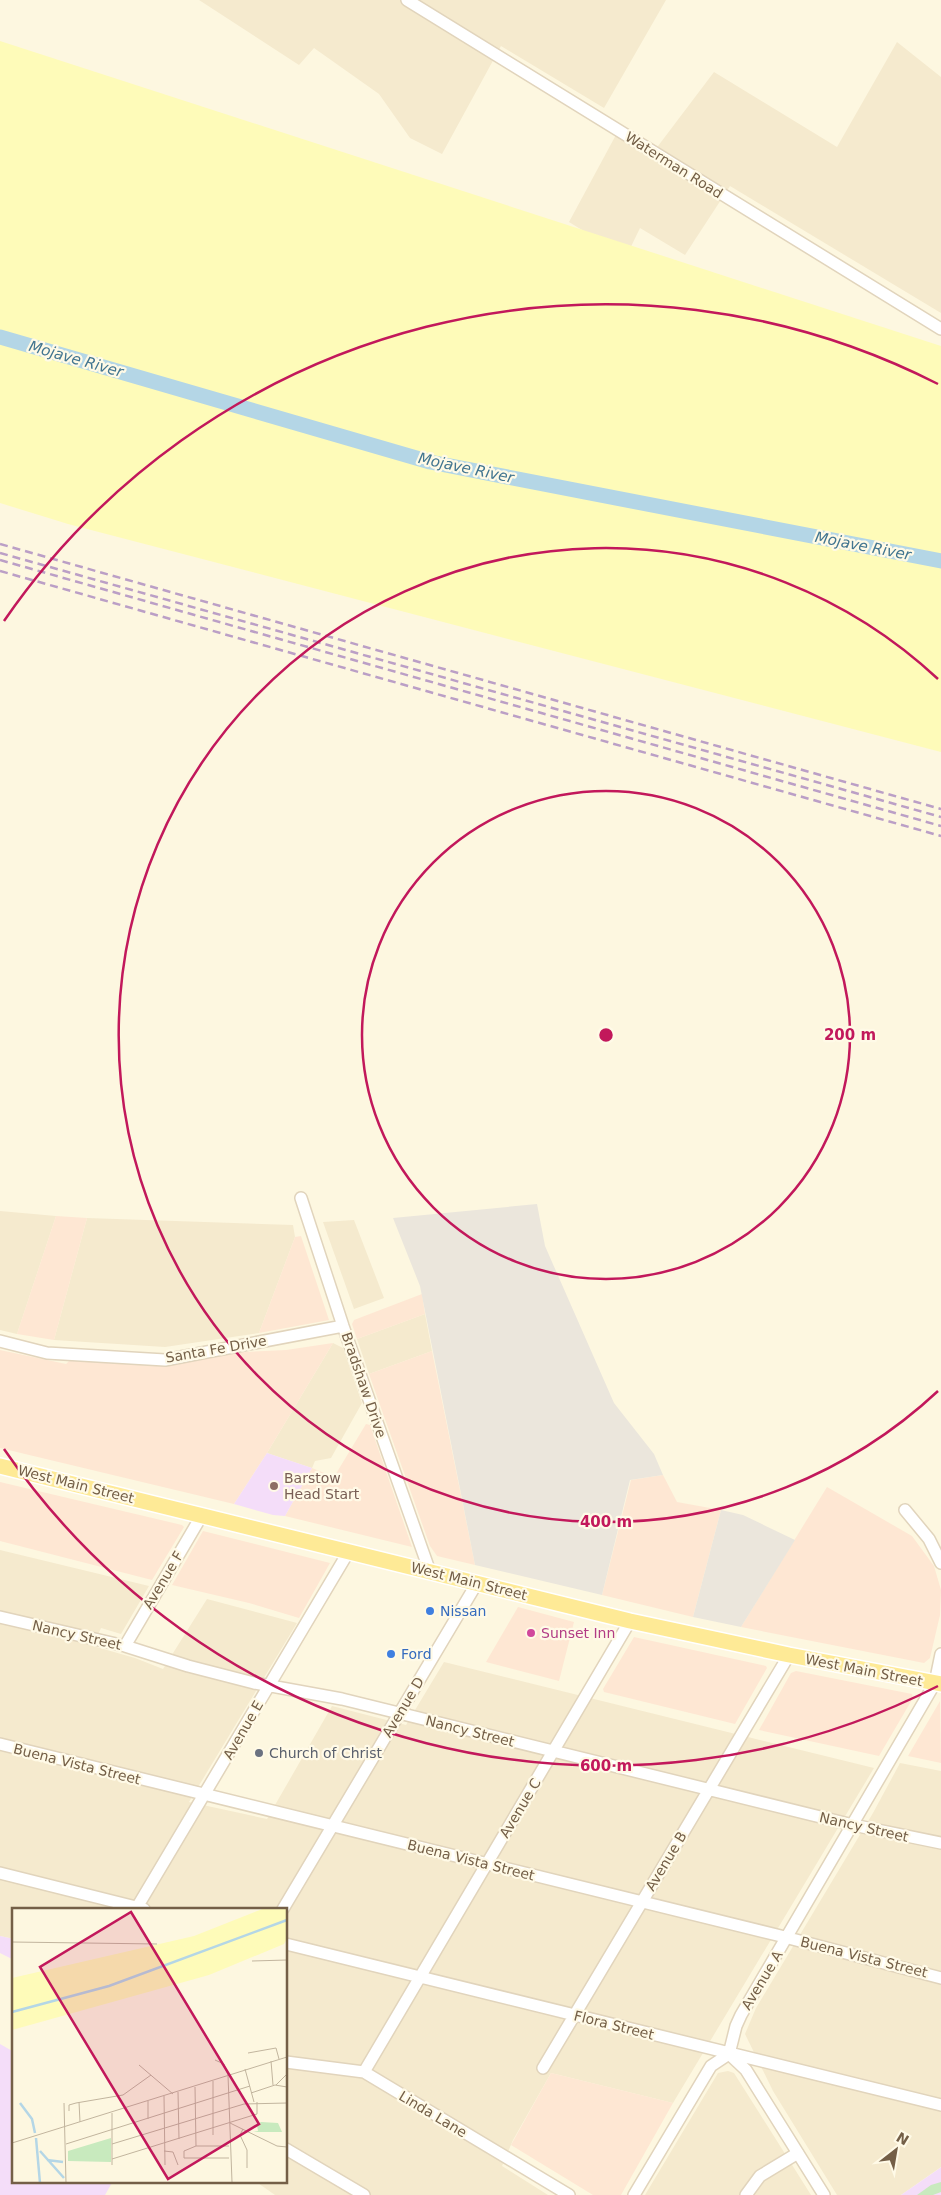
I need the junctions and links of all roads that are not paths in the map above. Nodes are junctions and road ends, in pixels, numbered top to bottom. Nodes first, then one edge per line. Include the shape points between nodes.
1 (407, 0) edge
2 (941, 329) edge
3 (301, 1198) dead end
4 (344, 1326) junction
5 (0, 1341) edge
6 (0, 1466) edge
7 (904, 1510) dead end
8 (202, 1515) junction
9 (349, 1551) junction
10 (941, 1563) edge
11 (430, 1572) junction
12 (477, 1583) junction
13 (0, 1617) edge
14 (630, 1621) junction
15 (125, 1646) junction
16 (941, 1654) edge
17 (789, 1655) junction
18 (938, 1684) edge
19 (269, 1686) junction
20 (400, 1713) junction
21 (0, 1744) edge
22 (554, 1751) junction
23 (709, 1790) junction
24 (205, 1796) junction
25 (333, 1825) junction
26 (852, 1825) junction
27 (941, 1844) edge
28 (487, 1864) junction
29 (0, 1873) edge
30 (640, 1902) junction
31 (139, 1908) edge
32 (284, 1908) edge
33 (787, 1938) junction
34 (288, 1945) edge
35 (420, 1978) junction
36 (941, 1978) edge
37 (574, 2014) junction
38 (729, 2054) junction
39 (288, 2062) edge
40 (543, 2068) dead end
41 (364, 2072) junction
42 (941, 2105) edge
43 (288, 2150) edge
44 (798, 2153) junction
45 (364, 2195) edge
46 (569, 2195) edge
47 (634, 2195) edge
48 (746, 2195) edge
49 (824, 2195) edge

1 - 2 street, Waterman Road
3 - 4 street, Bradshaw Drive
4 - 5 street, Santa Fe Drive via 165,1360 46,1353
4 - 11 street, Bradshaw Drive
6 - 8 main road, West Main Street
7 - 10 street via 930,1539
8 - 9 main road, West Main Street
8 - 15 street, Avenue F
9 - 11 main road, West Main Street
9 - 19 street, Avenue E
11 - 12 main road, West Main Street
12 - 14 main road, West Main Street
12 - 20 street, Avenue D
13 - 15 street, Nancy Street
14 - 17 main road, West Main Street
14 - 22 street, Avenue C
15 - 19 street, Nancy Street
16 - 18 street, Avenue A
17 - 18 main road, West Main Street
17 - 23 street, Avenue B
18 - 26 street, Avenue A
19 - 20 street, Nancy Street
19 - 24 street, Avenue E
20 - 22 street, Nancy Street
20 - 25 street, Avenue D
21 - 24 street, Buena Vista Street
22 - 23 street, Nancy Street
22 - 28 street, Avenue C
23 - 26 street, Nancy Street
23 - 30 street, Avenue B
24 - 25 street, Buena Vista Street
24 - 31 street, Avenue E
25 - 28 street, Buena Vista Street
25 - 32 street, Avenue D
26 - 27 street, Nancy Street
26 - 33 street, Avenue A
28 - 30 street, Buena Vista Street
28 - 35 street, Avenue C
29 - 31 street
30 - 33 street, Buena Vista Street
30 - 37 street, Avenue B
33 - 36 street, Buena Vista Street
33 - 38 street, Avenue A via 736,2026
34 - 35 street, Flora Street
35 - 37 street, Flora Street
35 - 41 street, Avenue C
37 - 38 street, Flora Street
37 - 40 street, Avenue B
38 - 42 street, Flora Street
38 - 44 street via 746,2070
38 - 47 street via 711,2066
39 - 41 street, Linda Lane
41 - 46 street, Linda Lane
43 - 45 street
44 - 48 street via 760,2176
44 - 49 street

